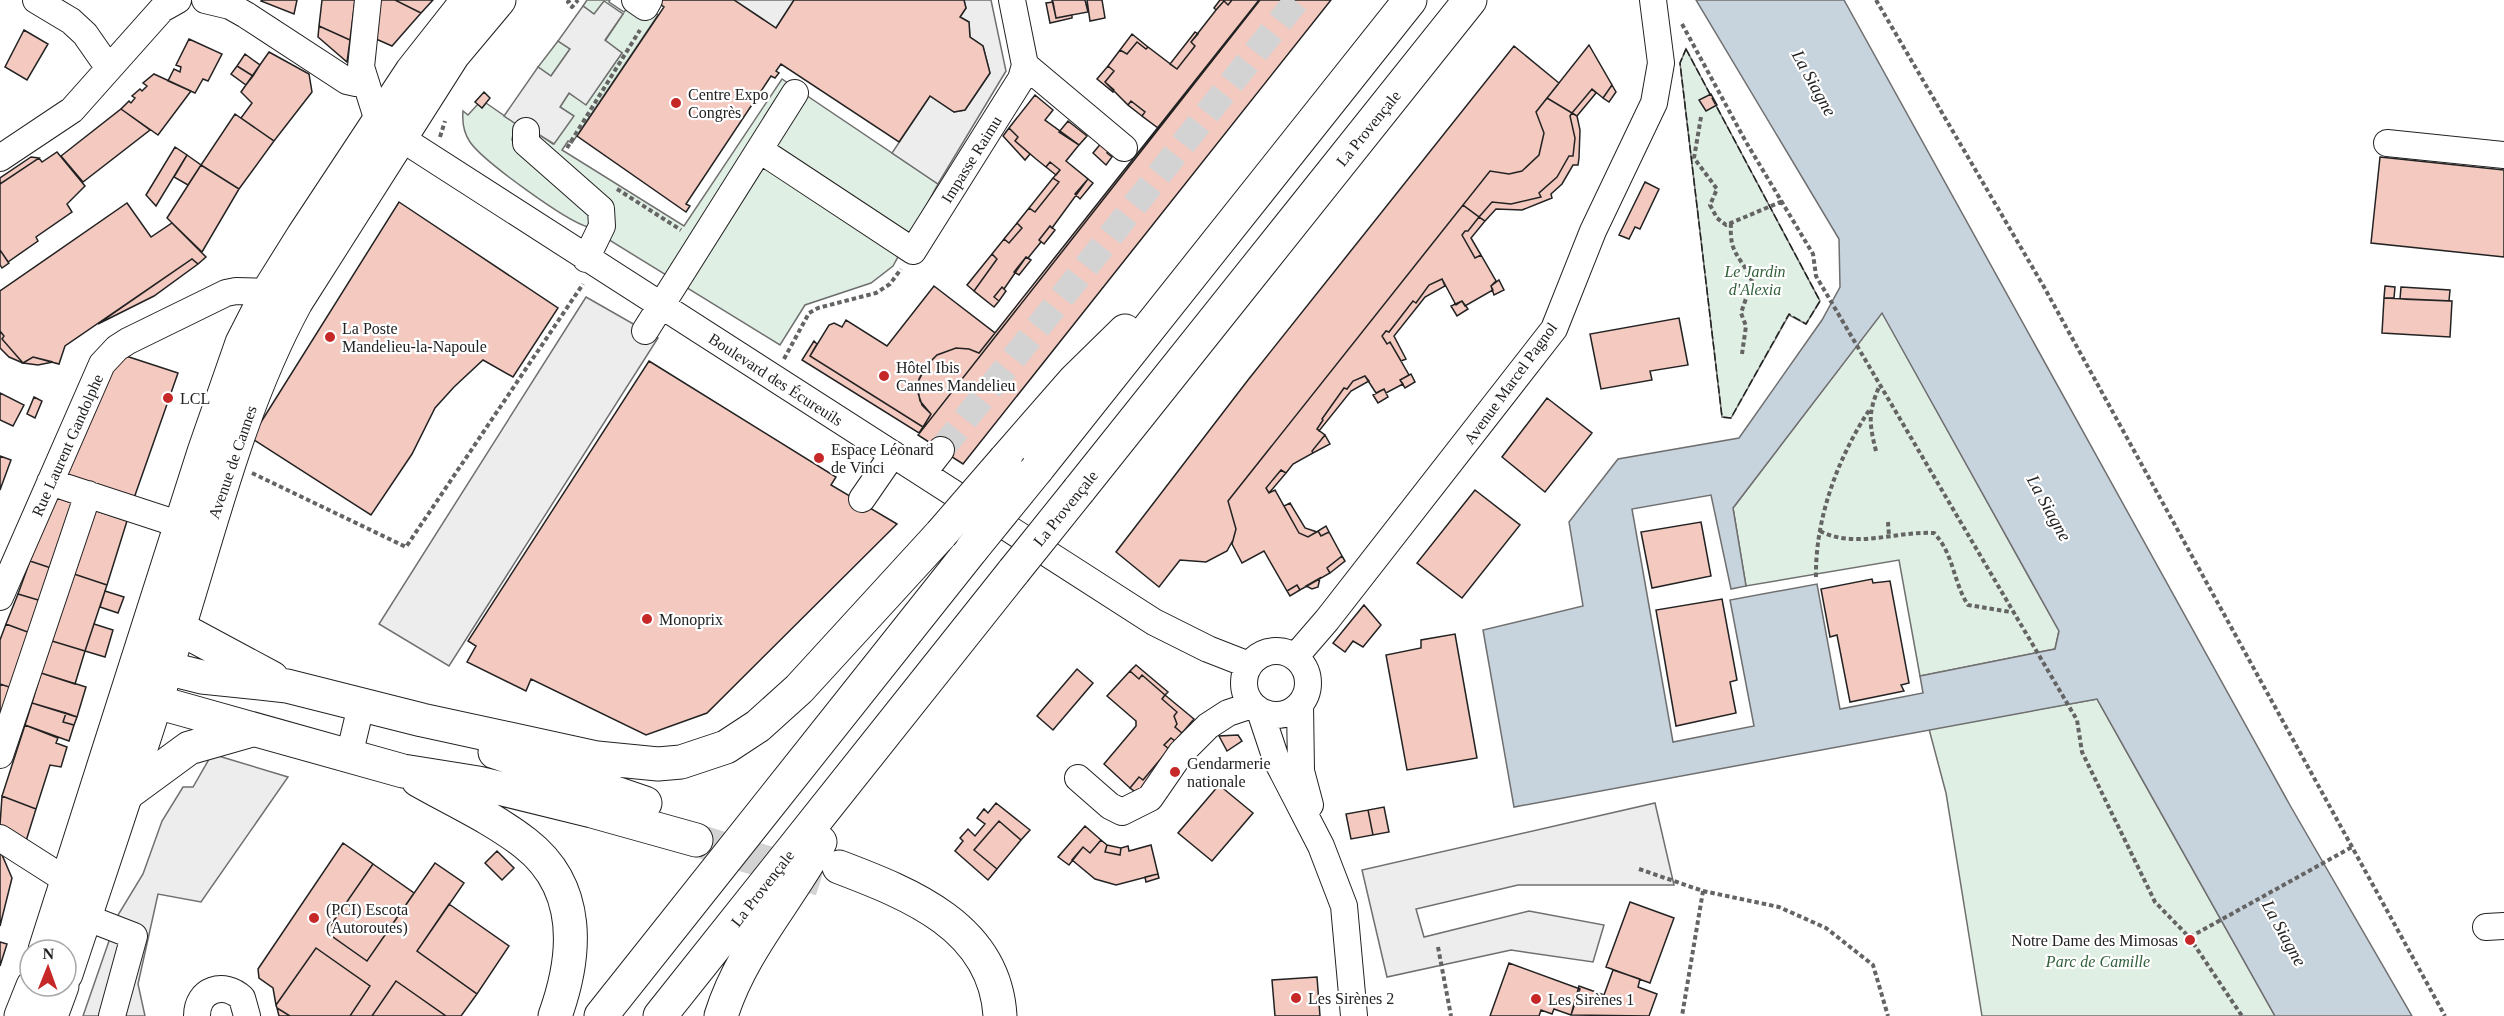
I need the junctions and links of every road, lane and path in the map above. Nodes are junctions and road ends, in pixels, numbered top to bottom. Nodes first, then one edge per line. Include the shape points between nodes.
1 (36, 0) edge
2 (178, 0) edge
3 (205, 0) edge
4 (368, 0) edge
5 (468, 0) edge
6 (499, 0) edge
7 (570, 0) edge
8 (578, 0) edge
9 (1012, 0) edge
10 (1410, 0) edge
11 (1470, 0) edge
12 (1653, 0) edge
13 (1876, 0) edge
14 (641, 1) edge
15 (232, 3) edge
16 (1680, 18) dead end
17 (1025, 65) junction
18 (108, 67) junction
19 (364, 81) junction
20 (795, 93) dead end
21 (1701, 117) dead end
22 (526, 131) dead end
23 (389, 132) junction
24 (2387, 143) dead end
25 (1124, 148) dead end
26 (760, 150) junction
27 (563, 154) dead end
28 (2504, 155) edge
29 (0, 158) edge
30 (613, 186) dead end
31 (1783, 201) junction
32 (1731, 223) junction
33 (702, 243) junction
34 (591, 262) junction
35 (1203, 262) junction
36 (268, 292) junction
37 (661, 306) junction
38 (645, 331) dead end
39 (1742, 354) dead end
40 (1879, 386) junction
41 (1870, 409) junction
42 (942, 450) tunnel mouth
43 (1876, 451) dead end
44 (893, 454) junction
45 (230, 463) junction
46 (923, 473) junction
47 (50, 482) junction
48 (88, 494) junction
49 (862, 499) dead end
50 (1888, 522) dead end
51 (181, 525) junction
52 (1820, 531) junction
53 (1889, 536) junction
54 (1816, 577) dead end
55 (0, 597) edge
56 (2012, 612) junction
57 (179, 628) junction
58 (1294, 657) junction
59 (152, 664) junction
60 (1249, 665) junction
61 (287, 686) junction
62 (142, 698) junction
63 (1300, 704) junction
64 (361, 705) junction
65 (1256, 708) junction
66 (422, 720) junction
67 (254, 729) junction
68 (0, 755) edge
69 (349, 756) junction
70 (863, 761) junction
71 (403, 771) junction
72 (1078, 778) dead end
73 (125, 795) junction
74 (0, 838) edge
75 (1321, 846) junction
76 (2352, 847) junction
77 (1639, 870) dead end
78 (69, 882) junction
79 (1703, 891) junction
80 (85, 917) junction
81 (49, 938) edge
82 (78, 938) edge
83 (2189, 938) junction
84 (1438, 947) dead end
85 (28, 998) edge
86 (58, 998) edge
87 (21, 1016) edge
88 (51, 1016) edge
89 (112, 1016) edge
90 (197, 1016) edge
91 (247, 1016) edge
92 (555, 1016) edge
93 (601, 1016) edge
94 (660, 1016) edge
95 (721, 1016) edge
96 (982, 1016) edge
97 (1000, 1016) edge
98 (1354, 1016) edge
99 (1451, 1016) edge
100 (1682, 1016) edge
101 (1888, 1016) edge
102 (2242, 1016) edge
103 (2445, 1016) edge

1 - 18 street via 72,21
2 - 18 street via 162,9
3 - 15 street
4 - 19 street via 361,55
5 - 23 main road, Avenue de Cannes via 412,71
6 - 23 main road, Avenue de Cannes
7 - 8 path via 572,7
9 - 17 street
10 - 35 main road
11 - 70 main road, La Provençale, bridge
12 - 58 street, Avenue Marcel Pagnol via 1661,63 1654,103 1593,231 1554,329
13 - 76 path via 2044,287
14 - 27 path via 634,12 646,20
15 - 19 street via 348,81
16 - 31 path
17 - 25 street
17 - 26 street, Impasse Raimu via 1021,79 913,251
18 - 29 street via 72,110
19 - 23 street
20 - 26 street
21 - 32 path via 1694,158 1717,189 1710,205 1717,218 1726,225
22 - 34 street via 526,143 601,209 602,226
23 - 34 street, Boulevard des Écureuils
23 - 36 main road, Avenue de Cannes
23 - 45 main road, Avenue de Cannes via 275,341
24 - 28 street
26 - 33 street
30 - 33 path
31 - 32 path
31 - 40 path via 1813,254 1816,276
32 - 39 path via 1731,248 1752,281 1741,313 1746,326
33 - 37 street
34 - 37 street, Boulevard des Écureuils
34 - 45 path via 406,547
35 - 66 main road, bridge via 1074,381 799,689 758,726 726,747 705,756 658,764 619,760
35 - 93 main road, bridge
36 - 47 street, Rue Laurent Gandolphe via 226,294 117,348 102,364
36 - 51 main road, Avenue de Cannes via 242,343
37 - 38 street
37 - 44 street, Boulevard des Écureuils
40 - 41 path
40 - 56 path
41 - 43 path via 1869,425
41 - 52 path via 1840,468
42 - 46 street
44 - 46 street, Boulevard des Écureuils
44 - 49 street
45 - 57 main road, Avenue de Cannes
46 - 60 street, Boulevard des Écureuils via 1154,622
47 - 48 street
47 - 55 street, Rue Laurent Gandolphe
48 - 51 street
48 - 68 street
50 - 53 path
51 - 59 main road, Avenue de Cannes
52 - 53 path via 1829,536 1868,540
52 - 54 path
53 - 56 path via 1934,533 1944,544 1959,591 1968,605
56 - 83 path via 2077,720 2082,752 2155,902
57 - 59 main road, Avenue de Cannes
57 - 61 main road
58 - 60 street via 1275,651 1257,657
58 - 63 street via 1302,664 1308,682
59 - 61 main road via 202,677
59 - 62 main road, Avenue de Cannes
60 - 65 street via 1244,685
61 - 64 main road
62 - 67 main road
62 - 73 main road, Avenue de Cannes
62 - 78 main road, Avenue de Cannes
63 - 65 street via 1280,715
63 - 75 street via 1301,771
64 - 66 main road
64 - 69 street
65 - 72 street via 1228,713 1208,726 1181,753 1150,798 1122,812
65 - 75 street via 1276,759
66 - 71 main road via 514,761 702,832 478,783
67 - 69 main road
67 - 73 main road via 189,748
69 - 71 main road
70 - 94 main road, La Provençale
70 - 95 main road via 810,860 746,956
71 - 92 main road via 525,843 557,879 566,898 570,930 567,972
73 - 80 main road, Avenue de Cannes
74 - 78 street
75 - 98 street via 1344,906
76 - 83 path
76 - 103 path
77 - 79 path
78 - 81 main road, Avenue de Cannes
79 - 100 path
79 - 101 path via 1779,907 1826,928 1873,964
80 - 82 main road, Avenue de Cannes
80 - 89 street via 134,936
83 - 102 path
84 - 99 path
85 - 87 main road
86 - 88 main road
90 - 91 street via 205,994 228,988 242,998
96 - 97 main road via 968,973 948,944 924,924 834,874 886,885 933,908 960,931 984,962

